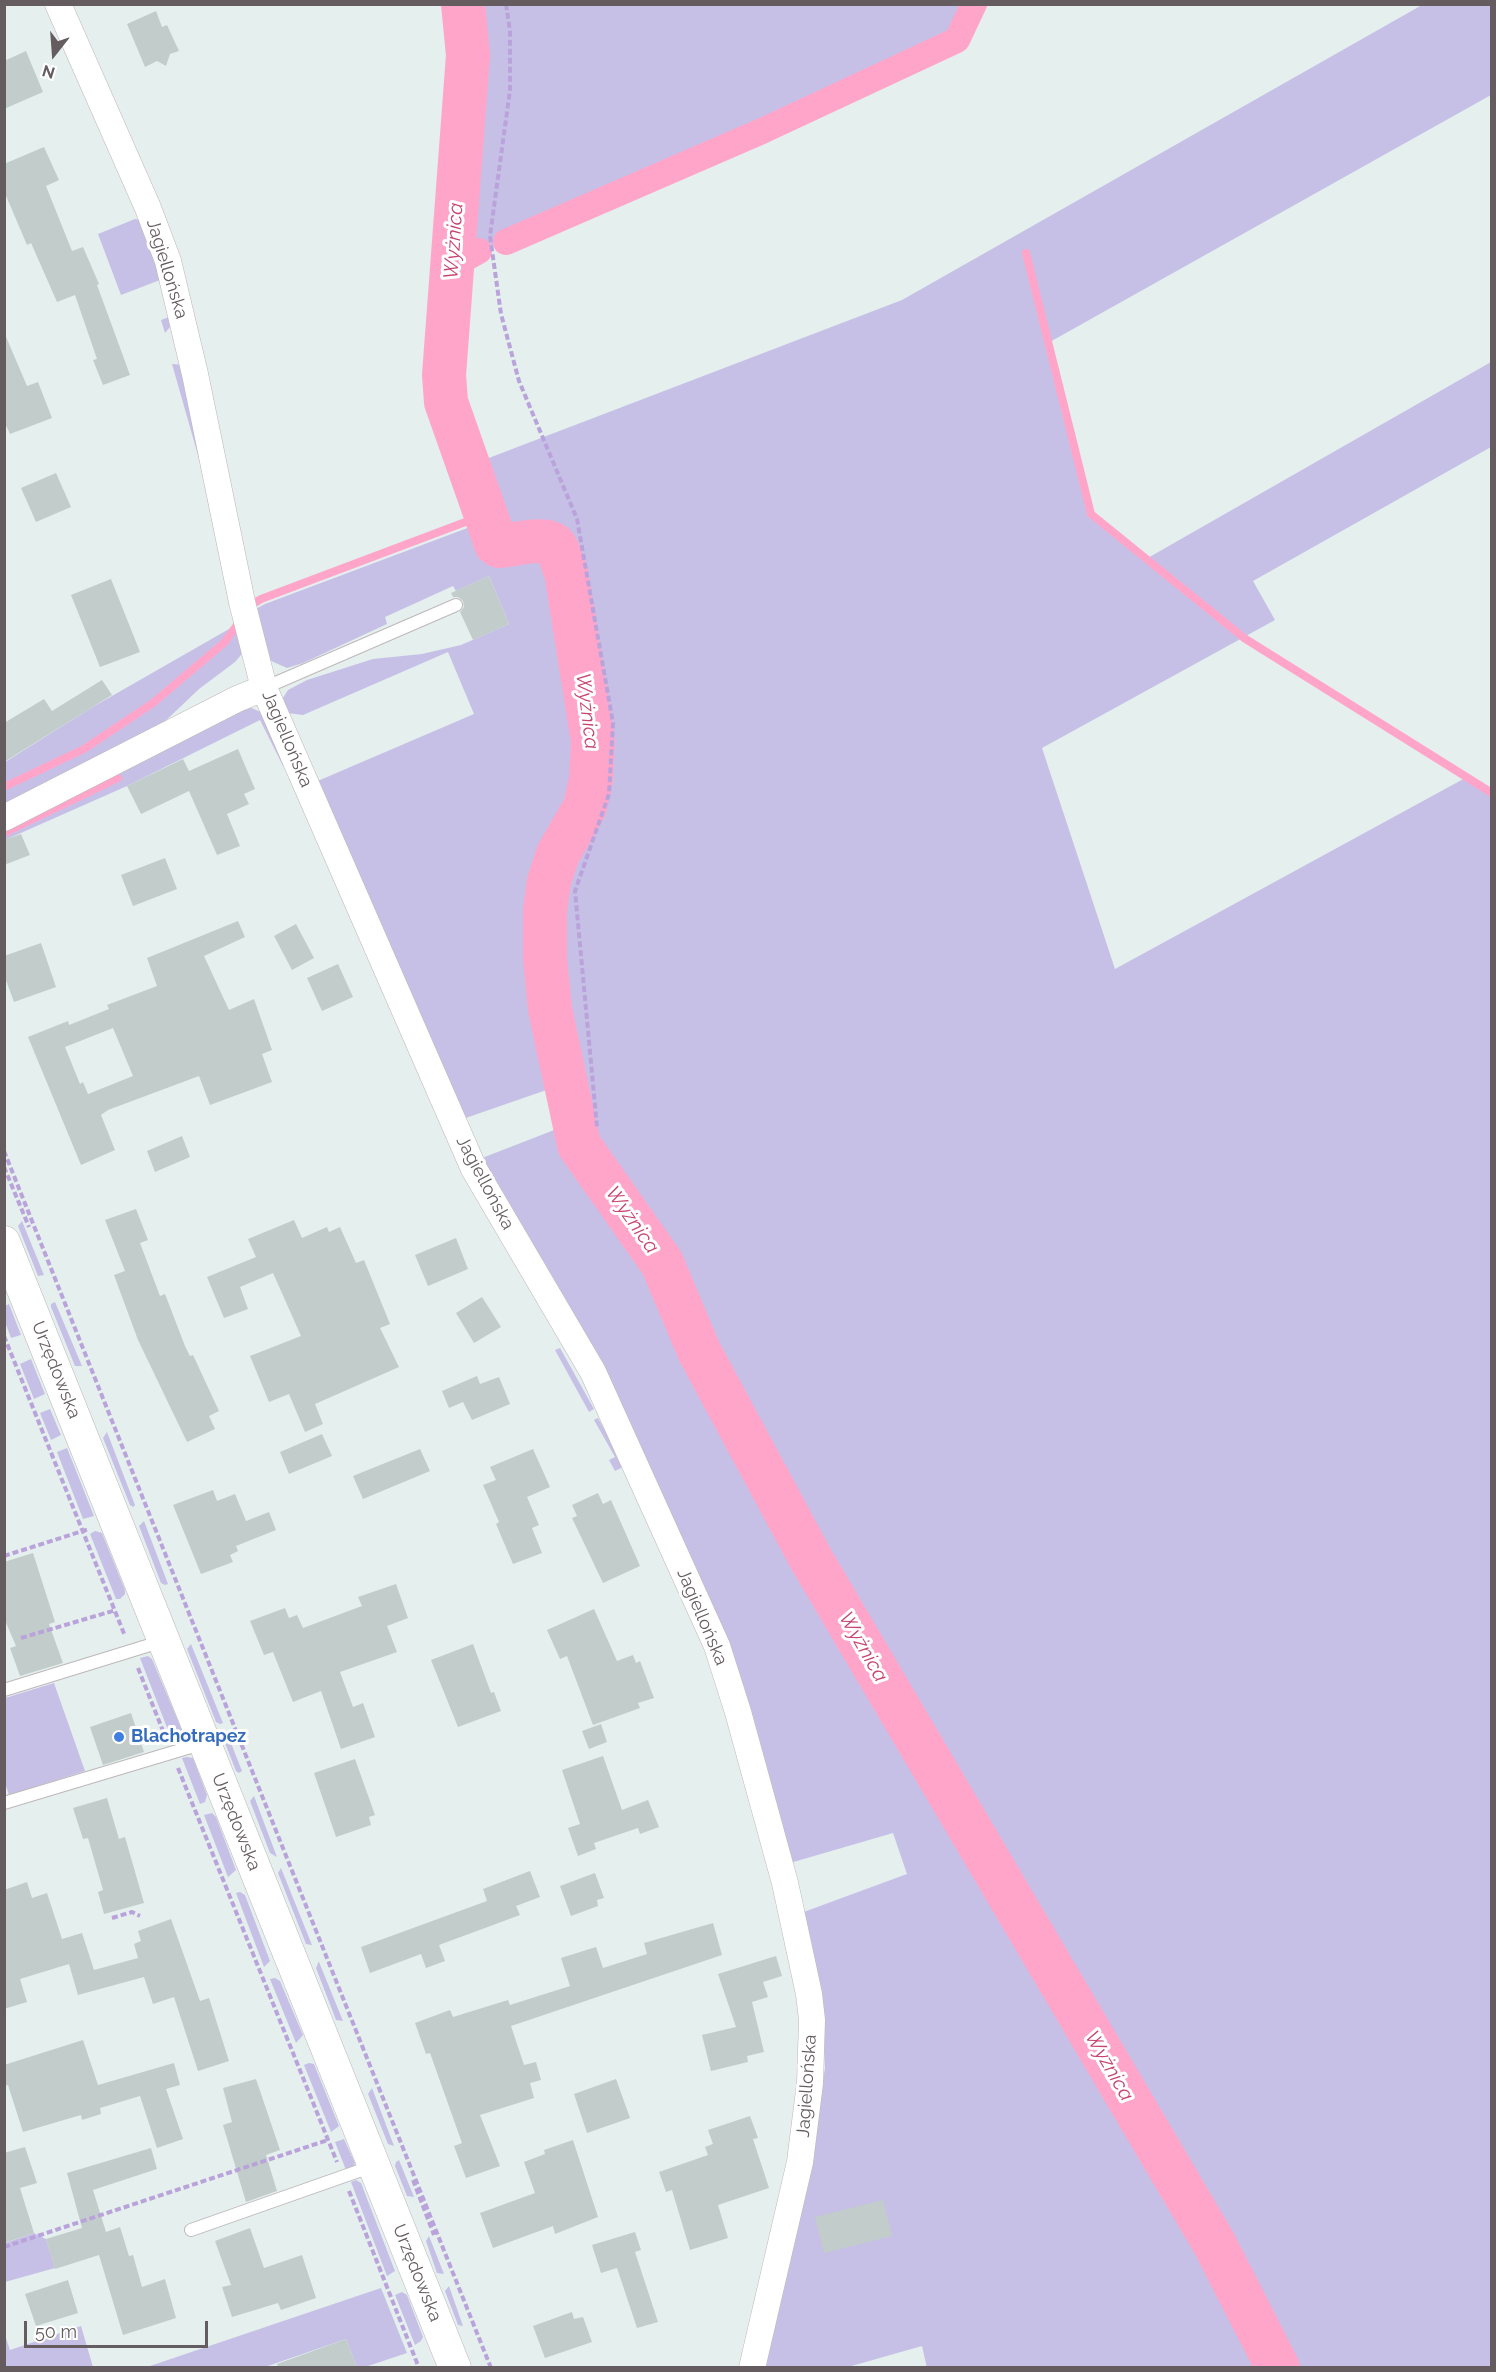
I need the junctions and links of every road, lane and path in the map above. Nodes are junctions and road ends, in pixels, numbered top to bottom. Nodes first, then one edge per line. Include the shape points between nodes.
1 (58, 4) edge
2 (507, 4) edge
3 (456, 605) dead end
4 (264, 688) junction
5 (4, 818) edge
6 (597, 1127) dead end
7 (4, 1151) edge
8 (4, 1242) edge
9 (4, 1336) edge
10 (116, 1519) junction
11 (81, 1532) junction
12 (4, 1556) edge
13 (147, 1597) junction
14 (114, 1611) junction
15 (21, 1638) dead end
16 (164, 1640) junction
17 (131, 1652) junction
18 (4, 1690) edge
19 (205, 1743) junction
20 (172, 1753) junction
21 (4, 1803) edge
22 (140, 1916) dead end
23 (112, 1918) dead end
24 (360, 2128) junction
25 (328, 2140) junction
26 (374, 2166) junction
27 (343, 2177) junction
28 (191, 2230) dead end
29 (4, 2247) edge
30 (419, 2367) edge
31 (455, 2367) edge
32 (491, 2367) edge
33 (752, 2367) edge

1 - 4 street, Jagiellońska via 168,261
2 - 6 path via 510,90 490,236 501,314 519,381 577,519 613,723 609,794 576,891
3 - 4 lane
4 - 5 street
4 - 33 street, Jagiellońska via 474,1169 593,1372 717,1646 738,1712 785,1883 812,2020 810,2083 800,2162
7 - 32 path
8 - 10 street, Urzędowska
9 - 11 path
10 - 11 path
10 - 13 street, Urzędowska
11 - 12 path
11 - 14 path
13 - 14 path
13 - 16 street, Urzędowska
14 - 15 path
14 - 17 path
16 - 17 lane
16 - 19 street, Urzędowska
17 - 18 lane
17 - 20 path
19 - 20 lane
19 - 24 street, Urzędowska
20 - 21 lane
20 - 25 path
22 - 23 path via 132,1912
24 - 25 path
24 - 26 street, Urzędowska
25 - 27 path
25 - 29 path
26 - 27 lane
26 - 31 street, Urzędowska
27 - 28 lane
27 - 30 path

